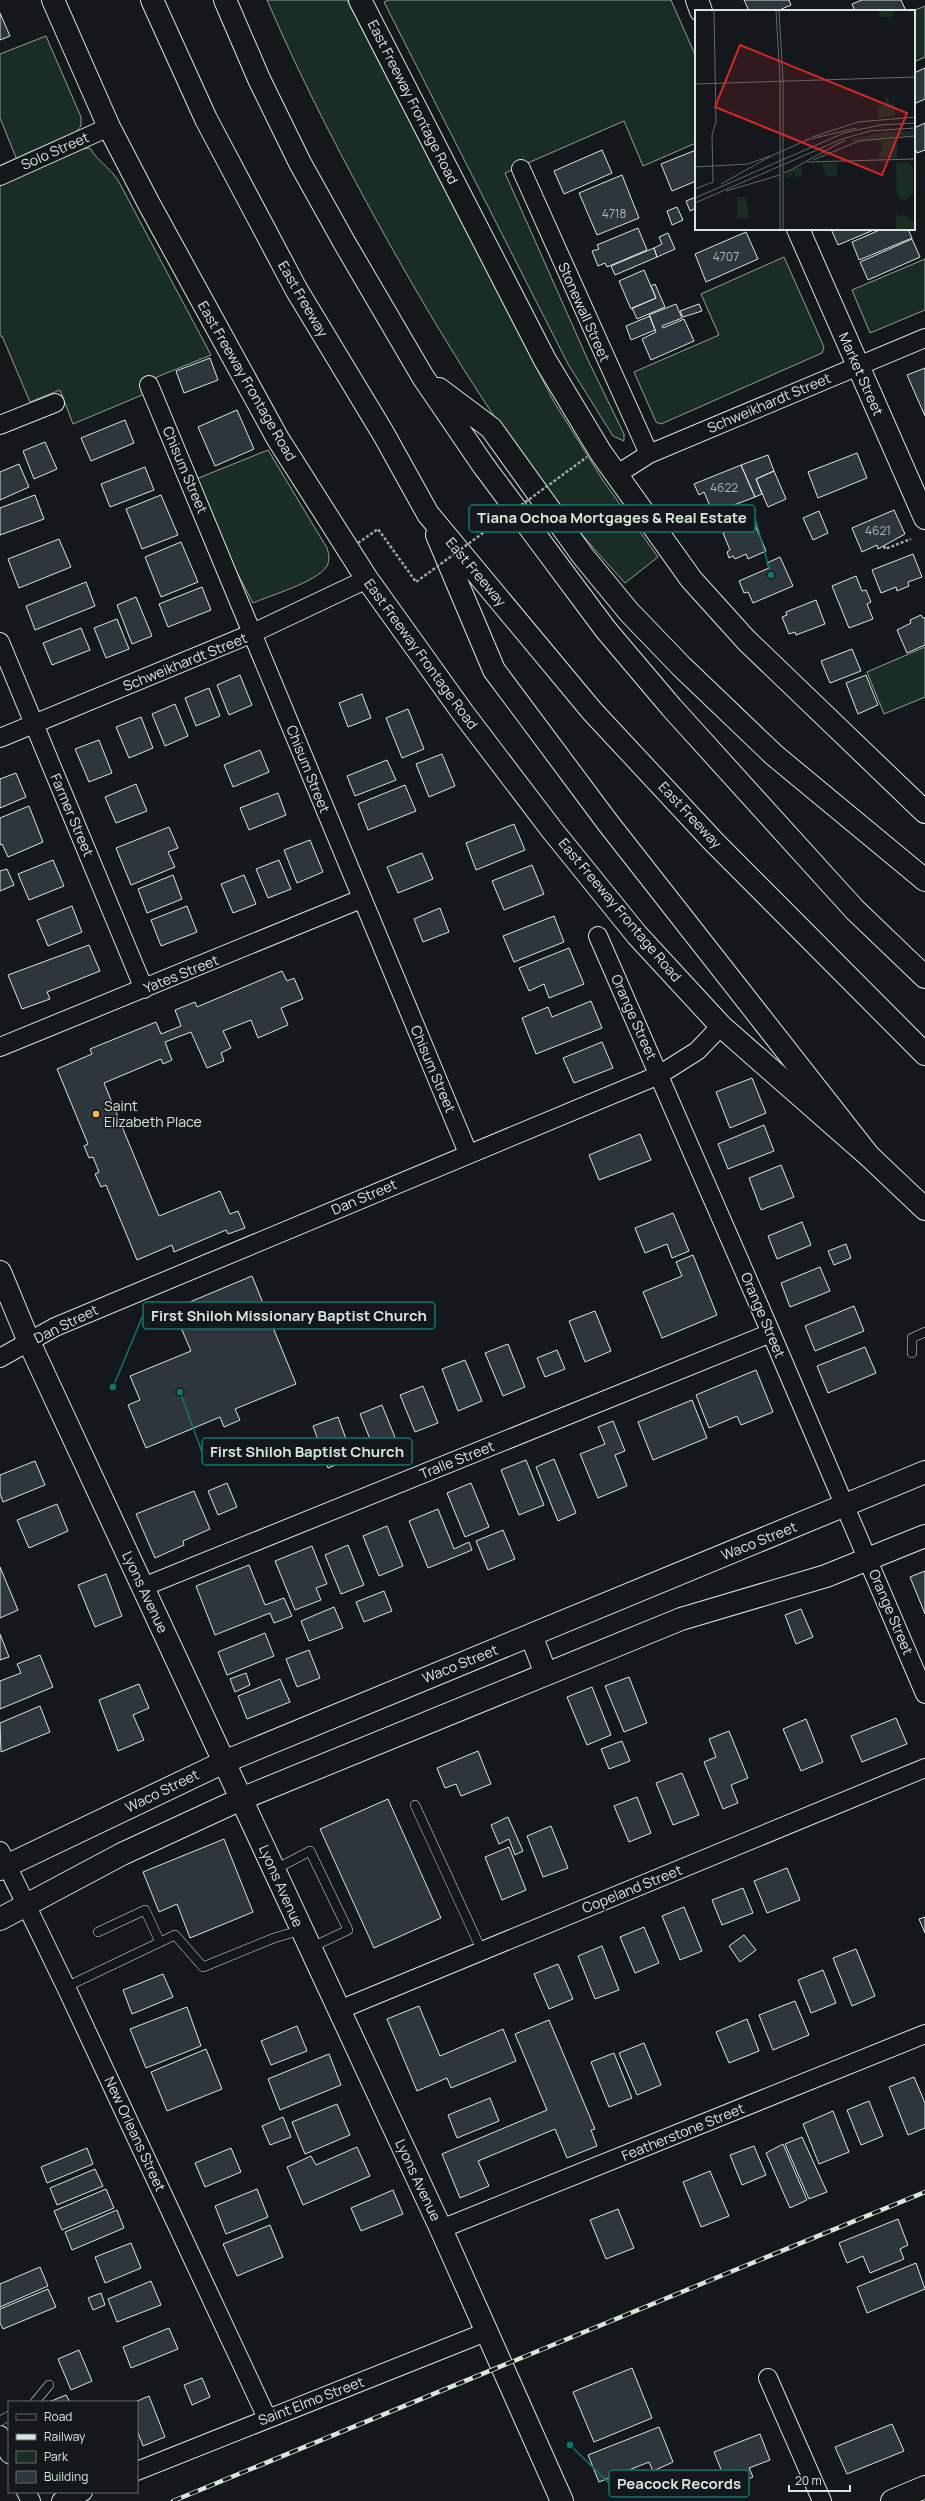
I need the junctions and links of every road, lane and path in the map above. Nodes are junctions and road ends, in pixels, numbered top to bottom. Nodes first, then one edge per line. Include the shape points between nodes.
1 (53, 0) edge
2 (152, 0) edge
3 (224, 0) edge
4 (360, 0) edge
5 (696, 0) edge
6 (701, 10) edge
7 (109, 127) junction
8 (522, 169) dead end
9 (0, 176) edge
10 (798, 230) edge
11 (925, 338) edge
12 (858, 366) junction
13 (423, 377) junction
14 (149, 385) dead end
15 (55, 402) dead end
16 (0, 425) edge
17 (649, 454) junction
18 (587, 457) dead end
19 (616, 475) junction
20 (428, 514) junction
21 (925, 518) edge
22 (911, 538) dead end
23 (358, 544) dead end
24 (884, 546) dead end
25 (367, 579) junction
26 (253, 633) junction
27 (0, 642) edge
28 (34, 724) junction
29 (0, 738) edge
30 (925, 812) edge
31 (925, 880) edge
32 (361, 899) junction
33 (598, 936) dead end
34 (925, 977) edge
35 (144, 989) junction
36 (721, 1026) junction
37 (0, 1047) edge
38 (925, 1054) edge
39 (659, 1075) junction
40 (468, 1154) junction
41 (869, 1156) junction
42 (925, 1209) edge
43 (0, 1272) edge
44 (925, 1332) edge
45 (771, 1333) junction
46 (29, 1342) junction
47 (912, 1353) dead end
48 (0, 1358) edge
49 (925, 1472) edge
50 (844, 1506) junction
51 (925, 1536) edge
52 (869, 1560) junction
53 (143, 1587) junction
54 (531, 1635) junction
55 (546, 1674) junction
56 (925, 1694) edge
57 (224, 1762) junction
58 (925, 1768) edge
59 (241, 1800) junction
60 (415, 1805) dead end
61 (2, 1862) edge
62 (274, 1870) junction
63 (26, 1905) junction
64 (0, 1919) edge
65 (98, 1932) dead end
66 (306, 1939) junction
67 (160, 1942) junction
68 (481, 1949) junction
69 (66, 1987) junction
70 (339, 2010) junction
71 (925, 2034) edge
72 (441, 2229) junction
73 (486, 2332) junction
74 (768, 2378) dead end
75 (49, 2385) dead end
76 (35, 2401) edge
77 (267, 2418) junction
78 (0, 2435) edge
79 (8, 2452) edge
80 (138, 2470) edge
81 (925, 2487) edge
82 (81, 2493) edge
83 (61, 2501) edge
84 (562, 2501) edge
85 (822, 2501) edge
86 (892, 2501) edge

1 - 7 main road, East Freeway Frontage Road
2 - 20 main road, East Freeway via 206,119 296,290 383,433
3 - 13 main road via 300,163
4 - 19 main road, East Freeway Frontage Road via 545,360
5 - 6 main road
7 - 9 street, Solo Street
7 - 25 main road, East Freeway Frontage Road via 278,439
8 - 17 street, Stonewall Street
10 - 12 main road, Market Street
11 - 12 street, Schweikhardt Street
12 - 17 street, Schweikhardt Street
12 - 21 main road, Market Street
13 - 31 main road via 490,428 583,556 629,612 681,666 774,755
13 - 34 main road via 534,536 606,630 672,708 855,910
14 - 26 street, Chisum Street
15 - 16 street
17 - 19 street, Schweikhardt Street
18 - 23 path, bridge via 416,582 378,529
19 - 30 main road, East Freeway Frontage Road via 691,578 746,640
20 - 38 main road, East Freeway via 592,710 713,841
20 - 41 main road via 494,670 608,823
22 - 24 path via 886,549
25 - 26 street, Schweikhardt Street
25 - 36 main road, East Freeway Frontage Road via 463,714 552,830 637,935
26 - 28 street, Schweikhardt Street
26 - 32 street, Chisum Street
27 - 28 street, Farmer Street
28 - 29 street, Schweikhardt Street
28 - 35 street, Farmer Street
32 - 35 street, Yates Street
32 - 40 street, Chisum Street
33 - 39 street, Orange Street
35 - 37 street, Yates Street
36 - 39 street, Dan Street via 697,1051
36 - 41 main road, East Freeway Frontage Road
39 - 40 street, Dan Street
39 - 45 street, Orange Street
40 - 46 street, Dan Street via 55,1327
41 - 42 main road, East Freeway Frontage Road
43 - 46 main road, Lyons Avenue
44 - 47 lane via 912,1338
45 - 50 street, Orange Street
45 - 53 street, Tralle Street
46 - 48 street, Dan Street
46 - 53 main road, Lyons Avenue
49 - 50 main road, Waco Street
50 - 52 street, Orange Street
50 - 54 main road, Waco Street
51 - 52 main road
52 - 55 main road via 826,1576 681,1619
52 - 56 street, Orange Street
53 - 57 main road, Lyons Avenue
54 - 55 main road
54 - 57 main road, Waco Street
55 - 59 main road
57 - 59 main road, Lyons Avenue
57 - 61 main road, Waco Street
58 - 68 street, Copeland Street
59 - 62 main road, Lyons Avenue
59 - 63 main road via 122,1854
60 - 68 lane
61 - 63 street, New Orleans Street
62 - 66 main road, Lyons Avenue
62 - 66 lane via 310,1851 348,1930
63 - 64 main road
63 - 69 street, New Orleans Street
65 - 67 lane via 145,1910
66 - 67 lane via 274,1938 203,1967 175,1936
66 - 70 main road, Lyons Avenue
67 - 69 lane
68 - 70 street, Copeland Street
69 - 77 street, New Orleans Street
70 - 72 main road, Lyons Avenue
71 - 72 street, Featherstone Street
72 - 73 main road, Lyons Avenue
73 - 77 street, Saint Elmo Street
73 - 84 main road, Lyons Avenue
74 - 85 street
75 - 76 lane
77 - 80 street, Saint Elmo Street
78 - 79 street
81 - 86 main road
82 - 83 street

